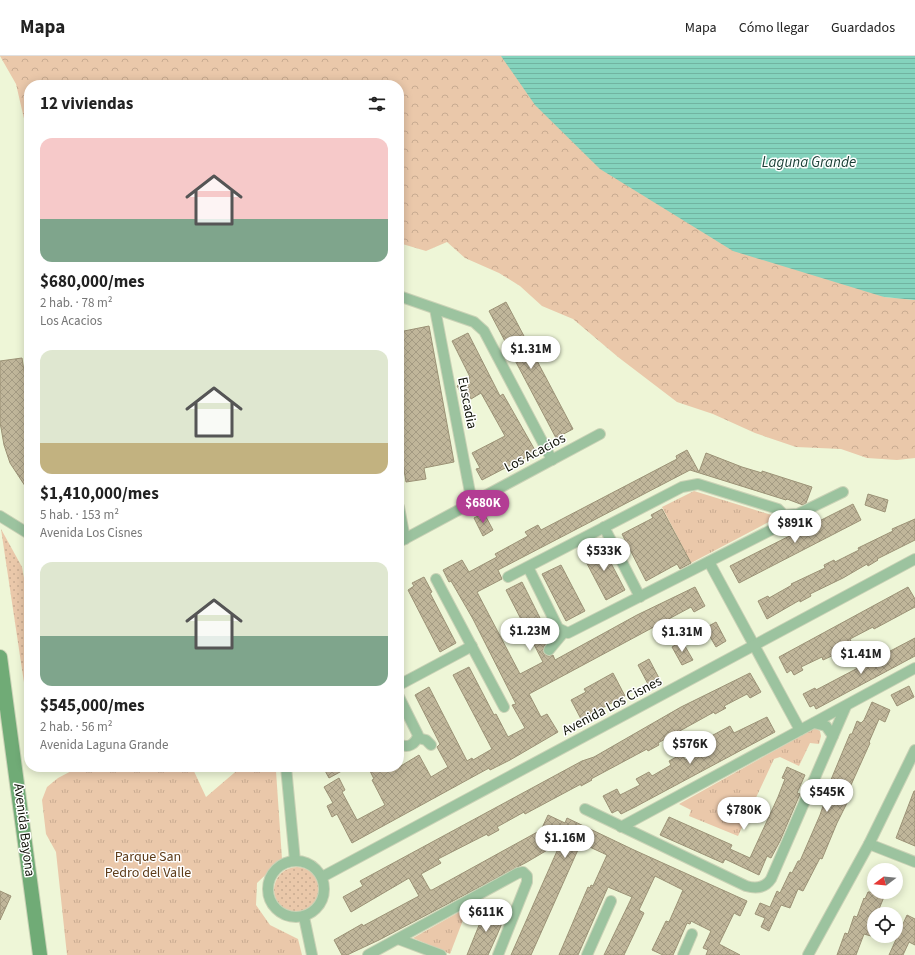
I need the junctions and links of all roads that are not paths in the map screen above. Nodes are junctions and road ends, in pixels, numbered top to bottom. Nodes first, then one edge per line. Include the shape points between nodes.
1 (404, 298) edge
2 (435, 309) junction
3 (600, 434) dead end
4 (552, 460) junction
5 (843, 492) dead end
6 (472, 503) junction
7 (784, 515) junction
8 (0, 516) edge
9 (604, 527) junction
10 (24, 531) edge
11 (404, 540) edge
12 (915, 559) edge
13 (709, 562) junction
14 (528, 567) junction
15 (508, 577) dead end
16 (436, 579) dead end
17 (640, 597) junction
18 (564, 632) junction
19 (472, 646) junction
20 (754, 646) junction
21 (549, 650) dead end
22 (0, 657) edge
23 (915, 668) edge
24 (404, 682) edge
25 (404, 706) edge
26 (846, 706) junction
27 (504, 707) dead end
28 (814, 723) junction
29 (800, 730) junction
30 (833, 736) junction
31 (418, 738) junction
32 (431, 745) dead end
33 (404, 746) edge
34 (915, 750) edge
35 (286, 772) edge
36 (585, 809) dead end
37 (621, 827) junction
38 (869, 844) junction
39 (295, 861) junction
40 (915, 862) edge
41 (322, 878) junction
42 (611, 901) dead end
43 (304, 917) junction
44 (692, 934) dead end
45 (398, 939) junction
46 (40, 955) edge
47 (312, 955) edge
48 (368, 955) edge
49 (441, 955) edge
50 (498, 955) edge
51 (587, 955) edge
52 (683, 955) edge
53 (808, 955) edge

1 - 2 street
2 - 4 street via 474,322 484,330
2 - 6 street, Euscadia
3 - 4 street, Los Acacios
4 - 6 street, Los Acacios
5 - 7 street via 798,514
6 - 11 street, Los Acacios
7 - 9 street via 778,509 693,484 682,487
7 - 13 street via 780,525
8 - 10 street
9 - 14 street
9 - 17 street
12 - 20 street, Avenida Los Cisnes
13 - 17 street
13 - 20 street
14 - 15 street
14 - 18 street via 558,628
16 - 19 street
17 - 18 street via 572,632
18 - 21 street
19 - 24 street
19 - 27 street
20 - 29 street
20 - 41 street, Avenida Los Cisnes
22 - 46 main road, Avenida Bayona
23 - 26 street
25 - 31 street via 418,732
26 - 28 street
26 - 30 street
28 - 29 street
28 - 30 street via 826,726
29 - 37 street
30 - 37 street via 771,879 762,887 746,886
31 - 32 street via 426,740
31 - 33 street via 414,743
34 - 38 street
35 - 39 street
36 - 37 street
38 - 40 street
38 - 53 street
39 - 41 street via 308,863
39 - 43 street via 281,865 275,870 268,883 268,892 272,904 282,914 289,917
41 - 43 street via 324,898 316,910
42 - 51 street
43 - 47 street
44 - 52 street
45 - 48 street
45 - 49 street
45 - 50 street via 523,872 527,876 527,882

